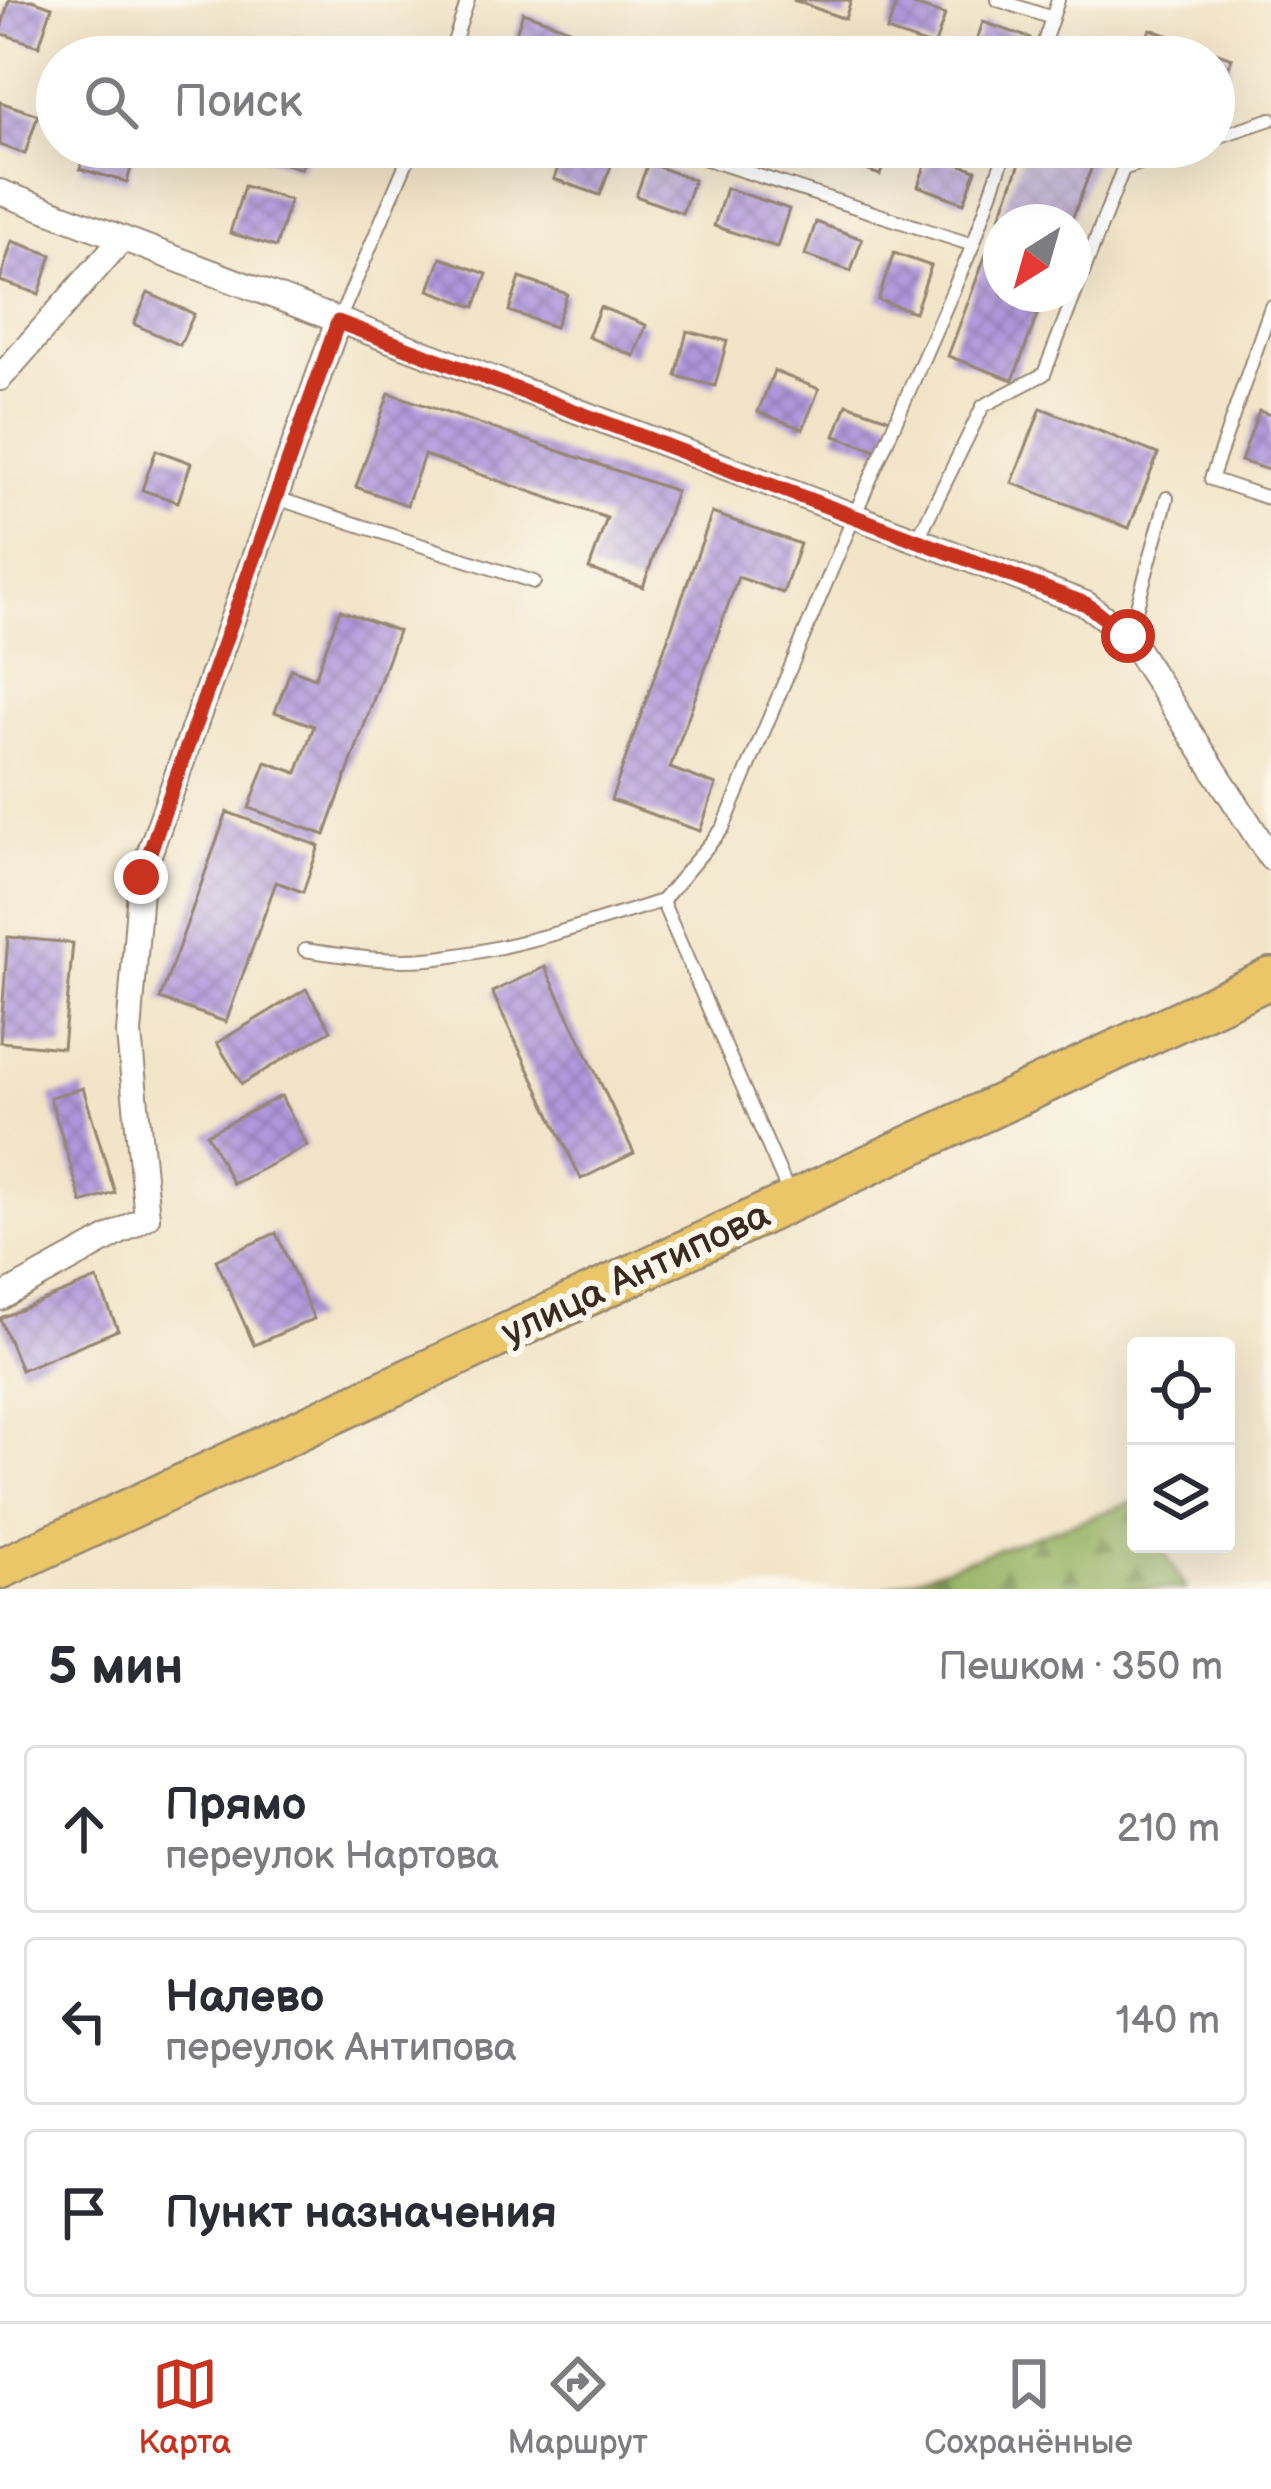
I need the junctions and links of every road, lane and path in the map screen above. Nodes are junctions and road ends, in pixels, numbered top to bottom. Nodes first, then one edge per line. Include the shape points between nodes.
1 (468, 0) edge
2 (998, 0) edge
3 (1058, 0) edge
4 (1052, 18) junction
5 (456, 36) edge
6 (1046, 36) edge
7 (1271, 119) edge
8 (1235, 131) edge
9 (403, 168) edge
10 (733, 168) edge
11 (1000, 168) edge
12 (1126, 168) edge
13 (0, 192) edge
14 (121, 241) junction
15 (973, 245) junction
16 (1271, 307) edge
17 (338, 322) junction
18 (0, 378) edge
19 (275, 498) junction
20 (1167, 498) dead end
21 (1271, 499) edge
22 (854, 514) junction
23 (918, 538) junction
24 (534, 582) dead end
25 (1128, 636) junction
26 (1271, 857) edge
27 (662, 901) junction
28 (305, 950) dead end
29 (1271, 978) edge
30 (791, 1199) junction
31 (0, 1298) edge
32 (0, 1569) edge

1 - 5 lane
2 - 4 lane
3 - 4 lane
4 - 6 lane
7 - 8 lane
9 - 17 lane
10 - 15 lane
11 - 15 lane
12 - 23 lane via 1045,374 983,406
13 - 14 street
14 - 17 street
14 - 18 street
15 - 22 lane
16 - 21 lane via 1211,478
17 - 19 street
17 - 22 street
19 - 24 lane
19 - 31 street via 141,877 129,1034 147,1217
20 - 25 lane
22 - 23 street
22 - 27 lane via 723,828
23 - 25 street via 1086,604
25 - 26 street
27 - 28 lane via 443,958
27 - 30 lane
29 - 30 main road, улица Антипова
30 - 32 main road, улица Антипова

